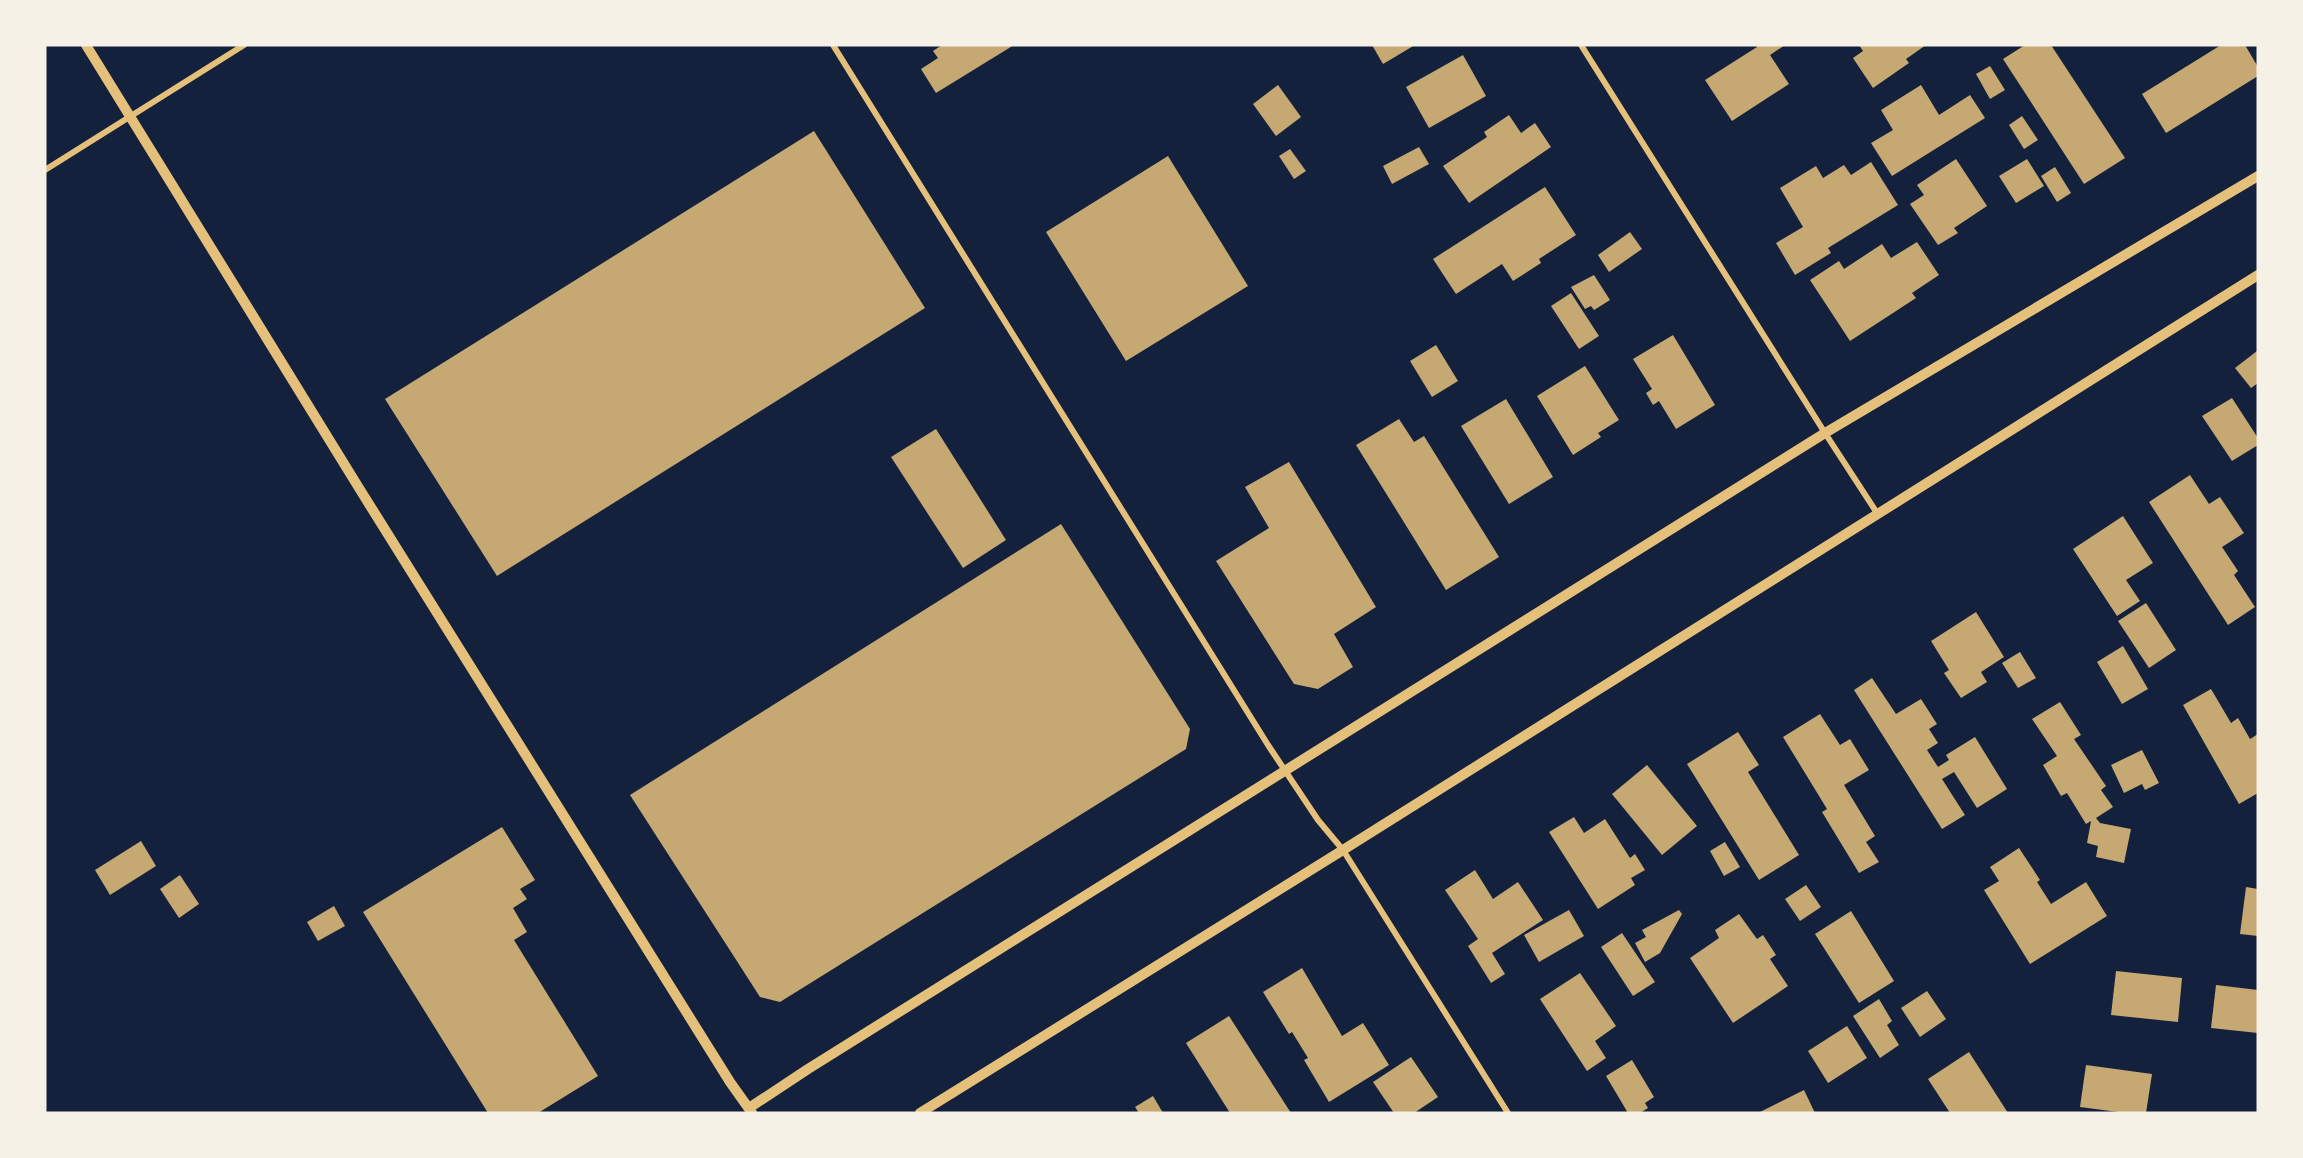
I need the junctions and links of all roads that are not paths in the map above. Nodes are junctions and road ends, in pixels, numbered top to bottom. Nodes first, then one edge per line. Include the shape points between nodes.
1 (86, 45) edge
2 (244, 45) edge
3 (833, 45) edge
4 (1581, 45) edge
5 (130, 116) junction
6 (45, 170) edge
7 (2258, 176) edge
8 (2258, 274) edge
9 (1825, 433) junction
10 (1877, 513) junction
11 (1285, 769) junction
12 (1343, 850) junction
13 (750, 1111) edge
14 (920, 1113) edge
15 (1508, 1113) edge

1 - 5 street
2 - 5 street
3 - 11 street
4 - 9 street
5 - 6 street
5 - 13 street
7 - 9 street
8 - 10 street
9 - 10 street
9 - 11 street
10 - 12 street
11 - 12 street
11 - 13 street via 808,1069
12 - 14 street
12 - 15 street

